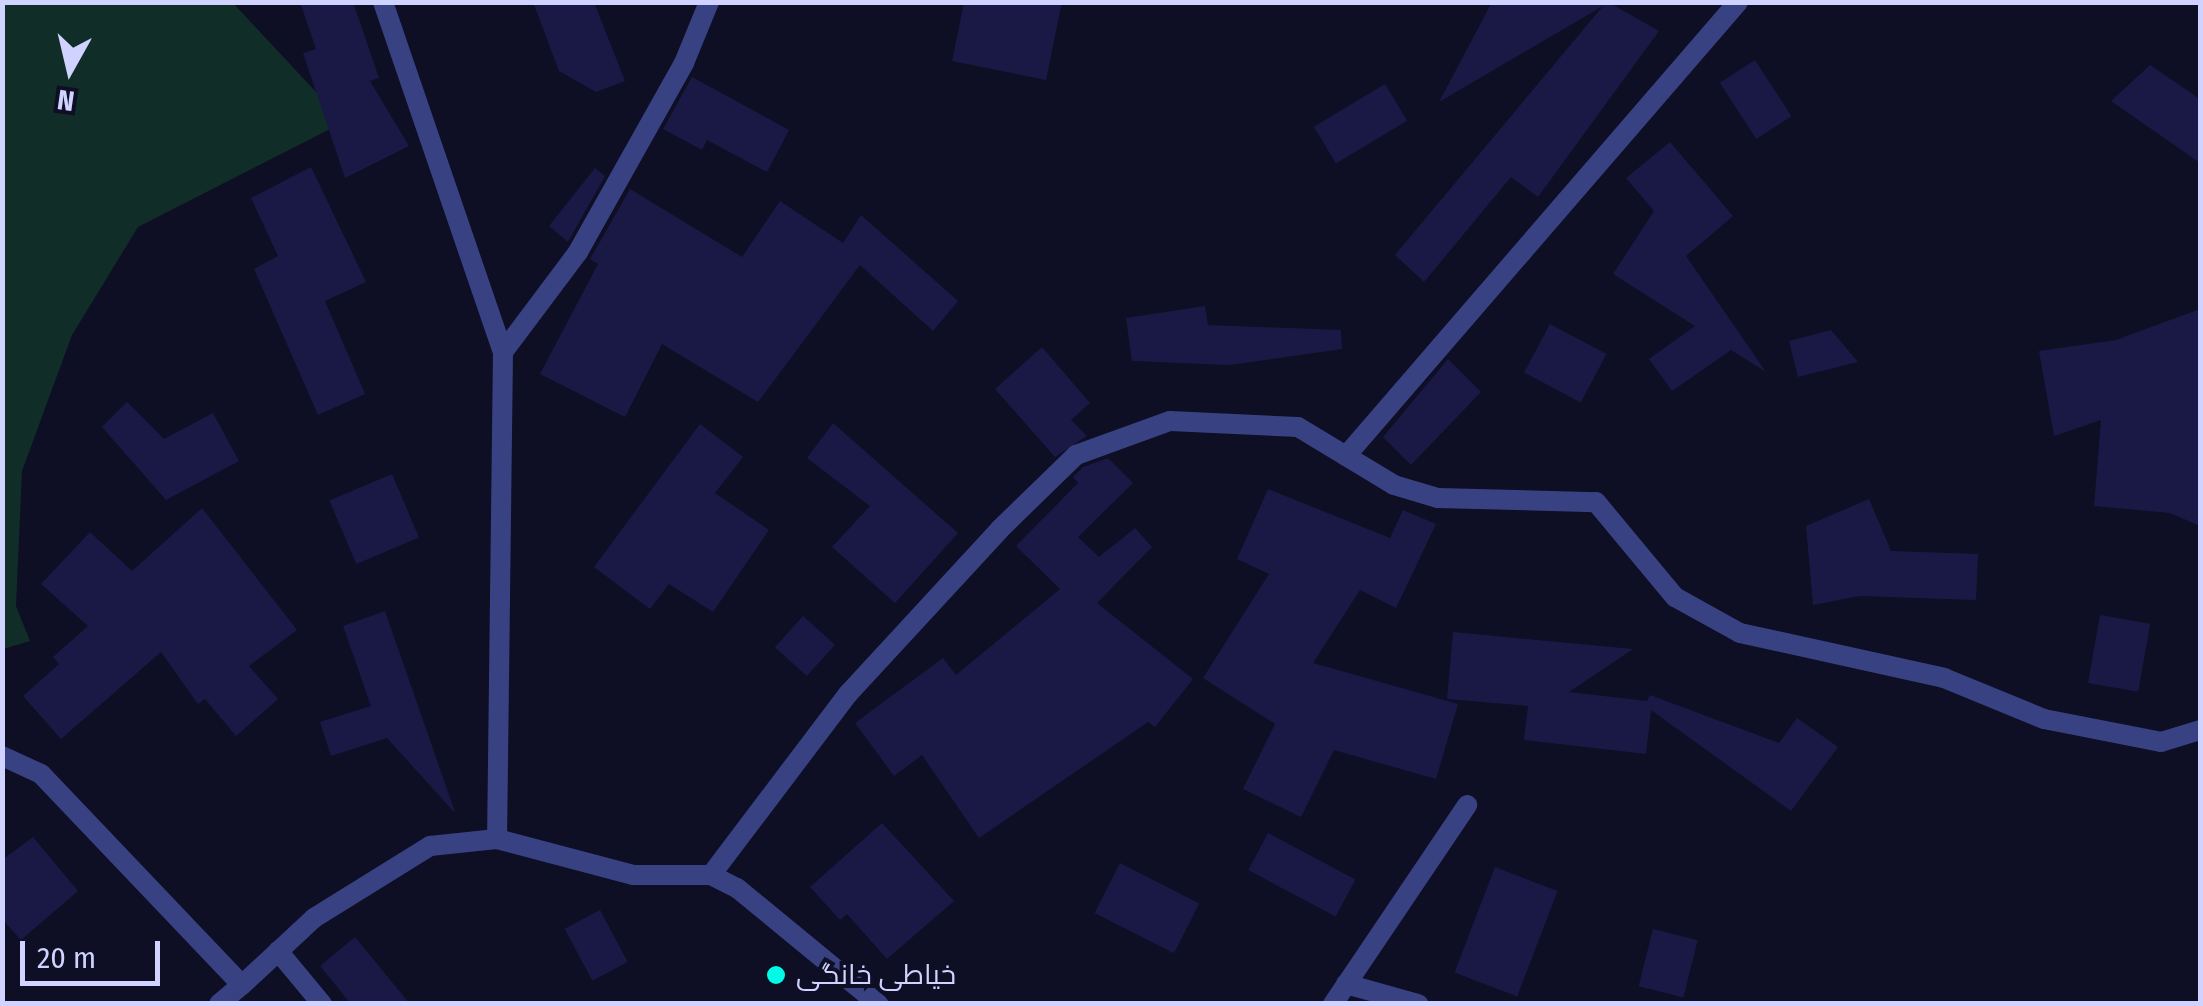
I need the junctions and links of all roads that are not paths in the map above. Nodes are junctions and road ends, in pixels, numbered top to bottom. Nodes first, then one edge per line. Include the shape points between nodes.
1 (709, 2) edge
2 (1738, 2) edge
3 (387, 5) edge
4 (502, 352) junction
5 (1346, 456) junction
6 (2200, 730) edge
7 (2, 756) edge
8 (1468, 805) dead end
9 (497, 840) junction
10 (711, 875) junction
11 (278, 951) junction
12 (1346, 984) junction
13 (242, 985) junction
14 (220, 1004) edge
15 (322, 1004) edge
16 (878, 1004) edge
17 (1333, 1004) edge
18 (1418, 1004) edge

1 - 4 street via 684,63 578,252
2 - 5 street
3 - 4 street
4 - 9 street
5 - 6 street via 1394,485 1438,498 1596,502 1675,597 1740,633 1944,678 2044,719 2160,742
5 - 10 street via 1298,427 1170,421 1076,455 848,694
7 - 13 street via 42,774
8 - 12 street
9 - 10 street via 633,875
9 - 11 street via 430,846 314,918
10 - 16 street via 737,888
11 - 13 street
11 - 15 street
12 - 17 street
12 - 18 street
13 - 14 street

